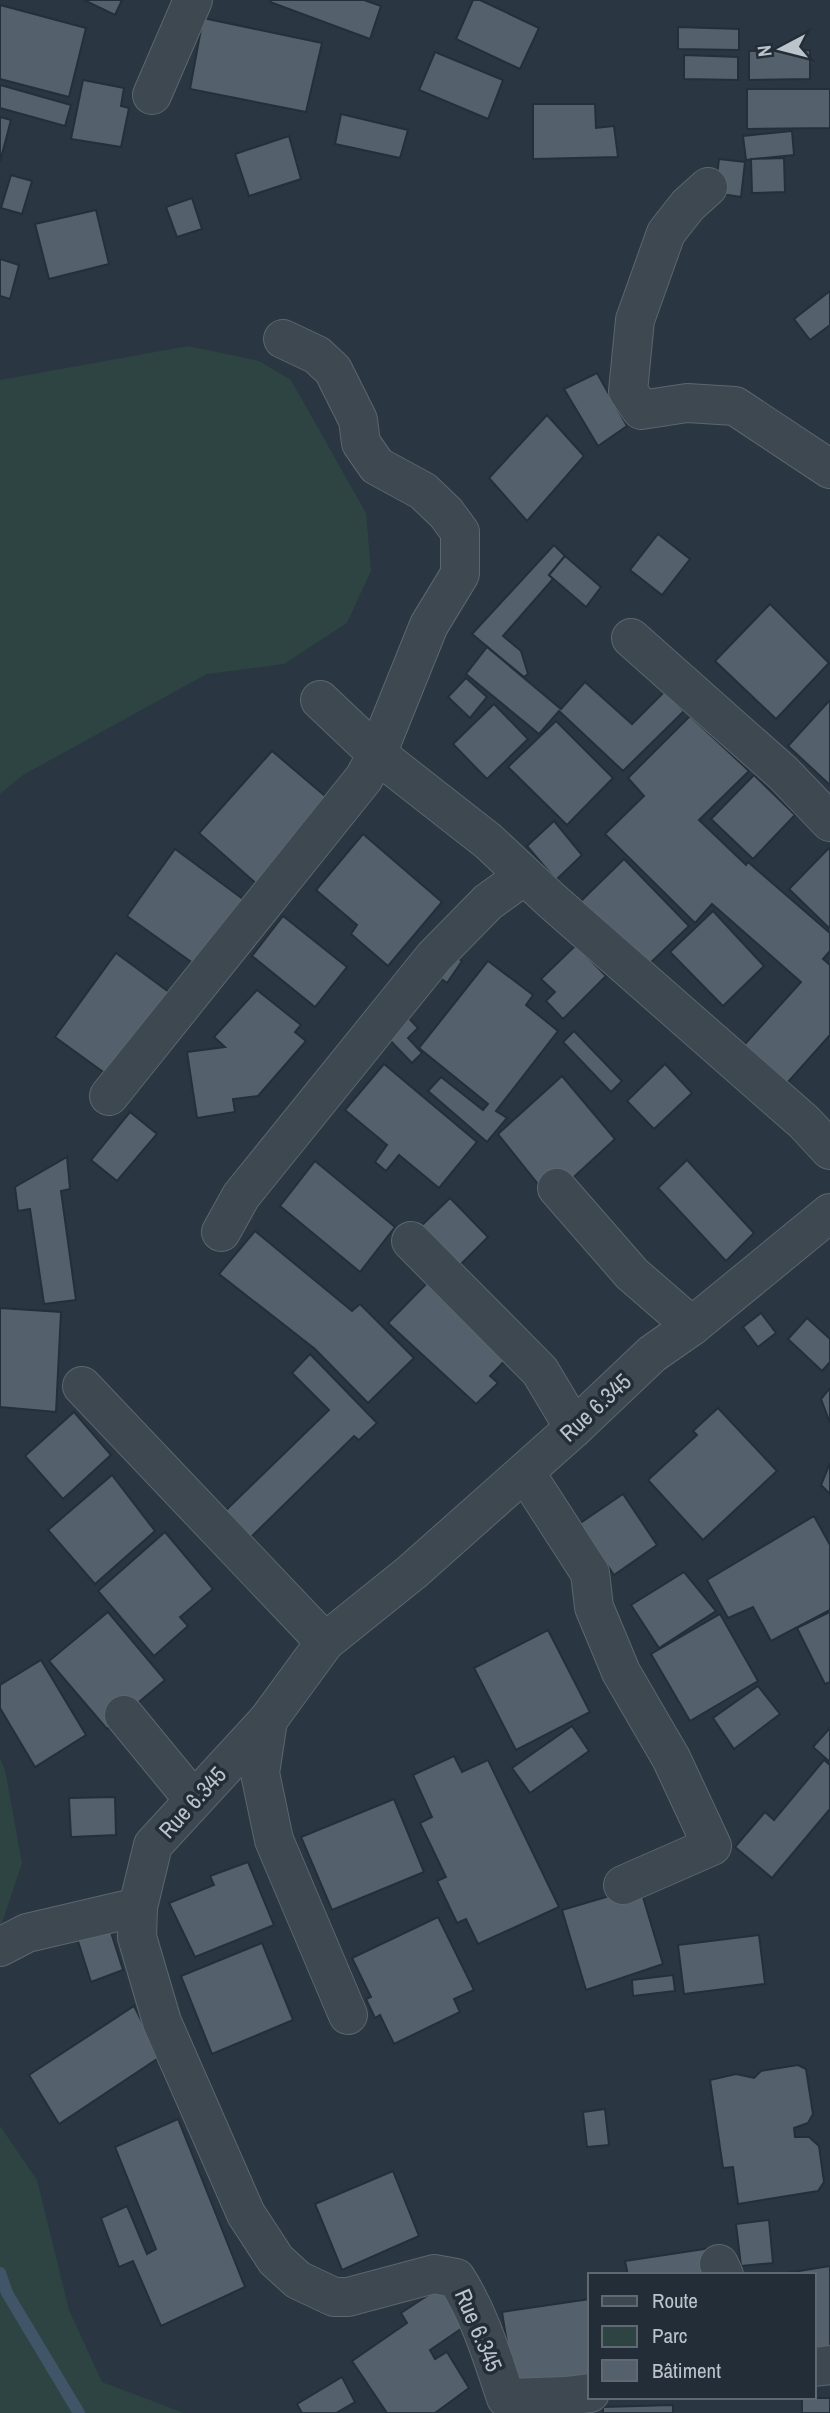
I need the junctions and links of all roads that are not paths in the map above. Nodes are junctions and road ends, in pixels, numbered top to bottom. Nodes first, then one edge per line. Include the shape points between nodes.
1 (193, 0) edge
2 (152, 95) dead end
3 (708, 187) dead end
4 (283, 339) dead end
5 (830, 469) edge
6 (631, 638) dead end
7 (370, 766) junction
8 (830, 822) edge
9 (524, 876) junction
10 (109, 1096) dead end
11 (830, 1150) edge
12 (557, 1188) dead end
13 (830, 1213) edge
14 (221, 1232) dead end
15 (411, 1241) dead end
16 (692, 1326) junction
17 (82, 1386) dead end
18 (574, 1428) junction
19 (525, 1472) junction
20 (325, 1642) junction
21 (124, 1715) dead end
22 (268, 1720) junction
23 (193, 1799) junction
24 (623, 1885) dead end
25 (138, 1907) junction
26 (0, 1947) edge
27 (348, 2015) dead end
28 (588, 2393) edge

1 - 2 street
3 - 5 street via 666,233 635,320 628,391 641,410 687,403 735,406
4 - 7 street via 317,355 333,370 358,420 361,443 377,466 423,491 460,531 460,574 429,625
6 - 8 street via 783,773
7 - 9 street via 488,841
7 - 10 street
9 - 11 street via 804,1122
9 - 14 street via 488,902 434,957 241,1196
12 - 16 street via 632,1274
13 - 16 street, Rue 6.345
15 - 18 street via 540,1371
16 - 18 street, Rue 6.345 via 652,1354
17 - 20 street
18 - 19 street, Rue 6.345
19 - 20 street, Rue 6.345
19 - 24 street via 590,1573 594,1607 621,1672 671,1758 712,1846
20 - 22 street, Rue 6.345
21 - 23 street
22 - 23 street, Rue 6.345
22 - 27 street via 260,1773 274,1840
23 - 25 street, Rue 6.345 via 153,1845
25 - 26 street via 27,1933
25 - 28 street, Rue 6.345 via 137,1937 162,2022 246,2214 276,2260 298,2280 334,2297 434,2274 456,2278 486,2338 506,2398

